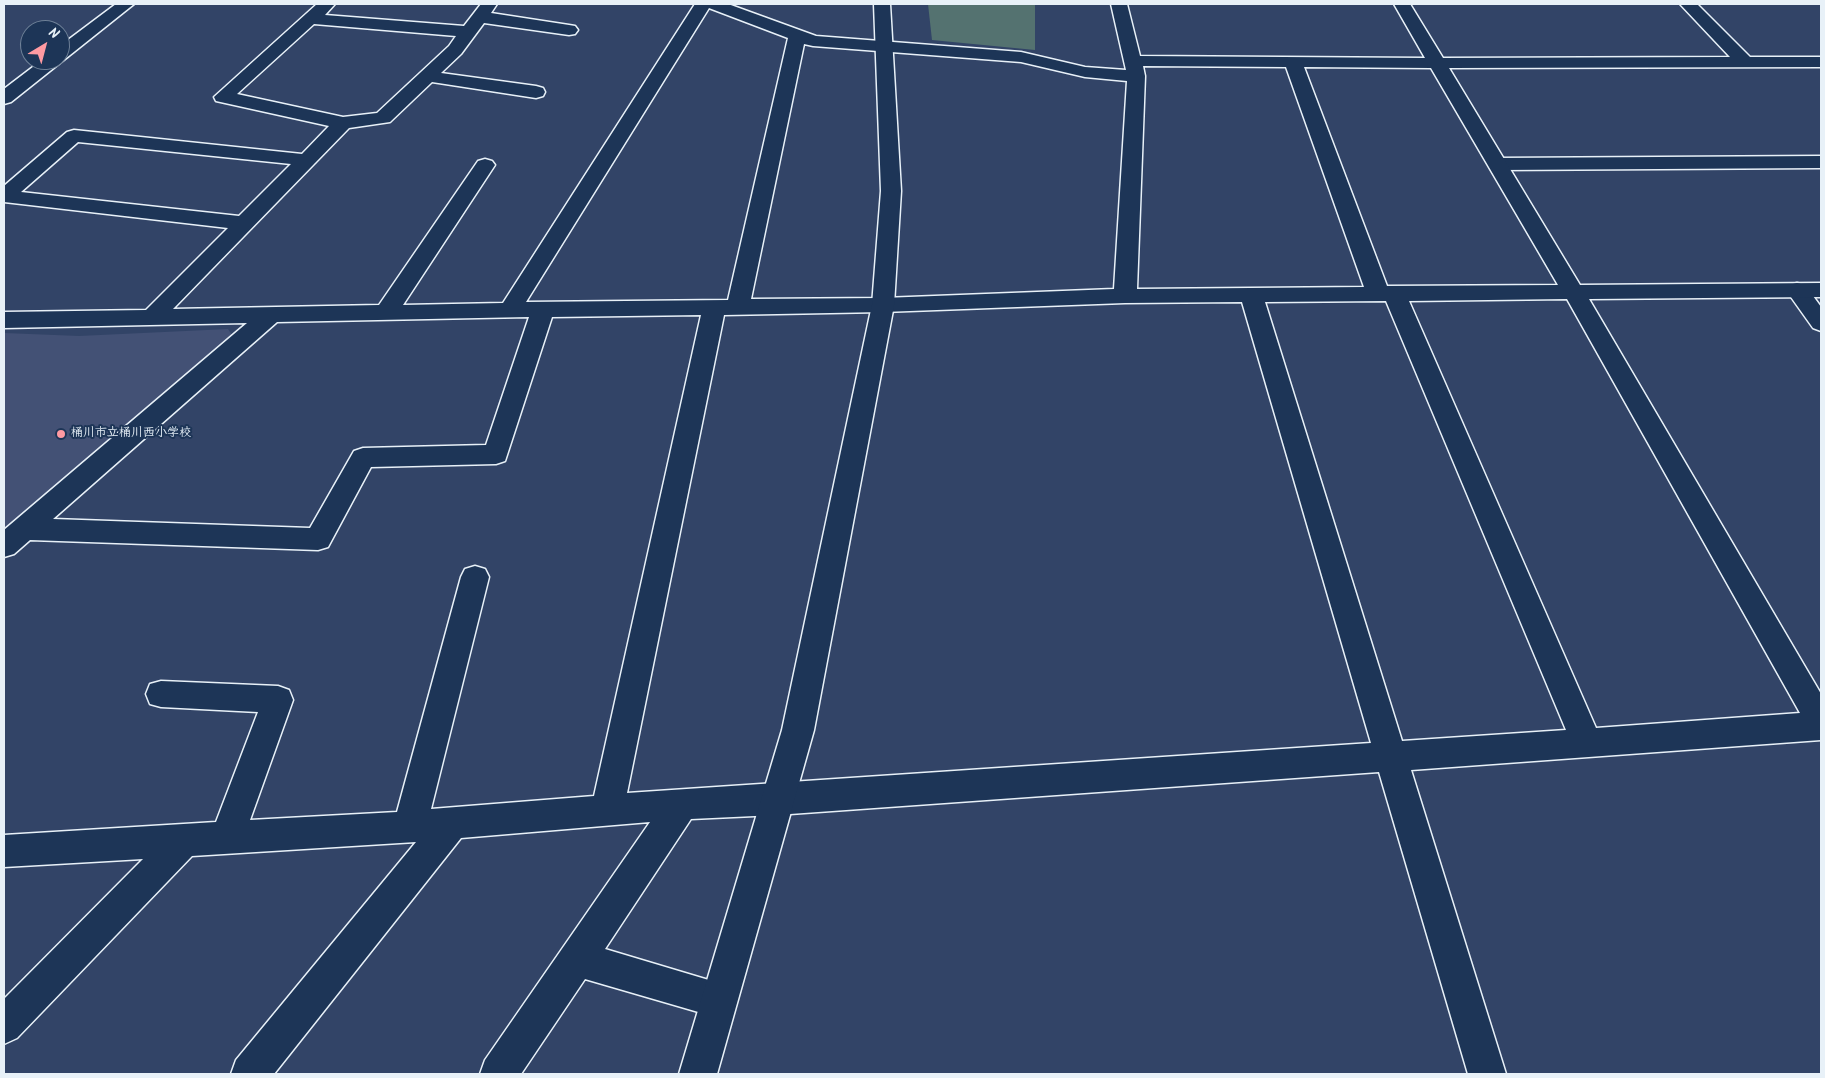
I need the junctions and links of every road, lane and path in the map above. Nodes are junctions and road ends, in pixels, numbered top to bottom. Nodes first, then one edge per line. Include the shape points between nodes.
1 (126, 4) edge
2 (327, 4) edge
3 (703, 4) edge
4 (713, 4) edge
5 (882, 4) edge
6 (1119, 4) edge
7 (1402, 4) edge
8 (1688, 4) edge
9 (479, 18) edge
10 (311, 19) junction
11 (569, 30) dead end
12 (796, 34) junction
13 (70, 47) edge
14 (884, 47) junction
15 (1294, 62) junction
16 (1745, 62) junction
17 (1821, 62) edge
18 (1439, 64) junction
19 (1134, 69) junction
20 (40, 70) edge
21 (426, 76) junction
22 (536, 92) dead end
23 (4, 98) edge
24 (343, 123) junction
25 (307, 160) junction
26 (1821, 162) edge
27 (1498, 164) junction
28 (485, 165) dead end
29 (244, 223) junction
30 (1797, 290) junction
31 (1821, 290) edge
32 (1572, 291) junction
33 (1386, 293) junction
34 (1251, 295) junction
35 (1125, 296) junction
36 (884, 305) junction
37 (726, 307) junction
38 (543, 309) junction
39 (510, 310) junction
40 (386, 312) junction
41 (272, 314) junction
42 (152, 317) junction
43 (4, 320) edge
44 (1821, 323) edge
45 (24, 529) junction
46 (4, 546) edge
47 (475, 577) dead end
48 (161, 694) dead end
49 (1821, 722) edge
50 (1821, 726) edge
51 (1588, 743) junction
52 (1393, 757) junction
53 (776, 800) junction
54 (682, 804) junction
55 (607, 811) junction
56 (452, 824) junction
57 (410, 827) junction
58 (226, 839) junction
59 (183, 842) junction
60 (4, 851) edge
61 (577, 959) junction
62 (719, 1000) junction
63 (4, 1025) edge
64 (250, 1074) edge
65 (499, 1074) edge
66 (698, 1074) edge
67 (1487, 1074) edge

1 - 13 street
2 - 10 street
3 - 39 street
4 - 12 street
5 - 14 street
6 - 19 street
7 - 18 street
8 - 16 street
9 - 10 street
9 - 11 street
9 - 21 street via 455,50
10 - 24 street via 223,96
12 - 14 street via 813,41
12 - 37 street
14 - 19 street via 1021,57 1086,72
14 - 36 street via 891,190
15 - 18 street
15 - 19 street
15 - 33 street
16 - 17 street
16 - 18 street
18 - 27 street
19 - 35 street
20 - 23 street
21 - 22 street
21 - 24 street via 383,118
24 - 25 street
25 - 29 street
25 - 29 street via 74,136 4,196
26 - 27 street
27 - 32 street
28 - 40 street
29 - 42 street
30 - 31 street
30 - 32 street
30 - 44 street
32 - 33 street
32 - 49 street
33 - 34 street
33 - 51 street
34 - 35 street
34 - 52 street
35 - 36 street
36 - 37 street
36 - 53 street via 798,730
37 - 38 street
37 - 55 street
38 - 39 street
38 - 45 street via 496,454 363,458 318,540
39 - 40 street
40 - 41 street
41 - 42 street
41 - 45 street
42 - 43 street
45 - 46 street
47 - 57 street
48 - 58 street via 278,700
50 - 51 street
51 - 52 street
52 - 53 street
52 - 67 street
53 - 54 street
53 - 62 street
54 - 55 street
54 - 61 street
55 - 56 street
56 - 57 street
56 - 64 street
57 - 58 street
58 - 59 street
59 - 60 street
59 - 63 street
61 - 62 street
61 - 65 street
62 - 66 street

